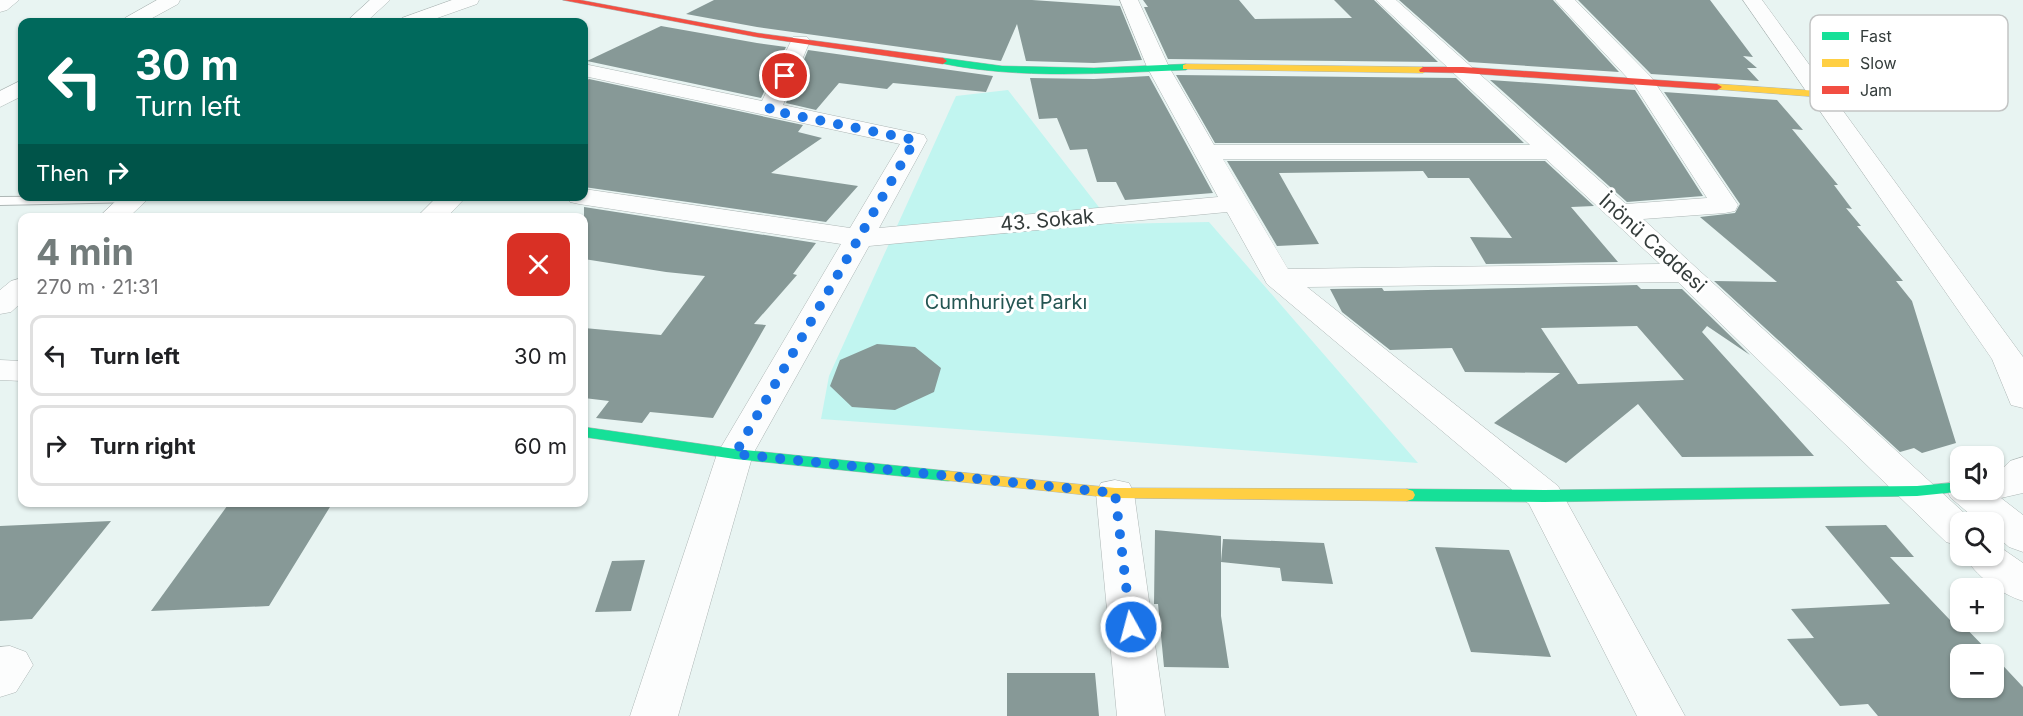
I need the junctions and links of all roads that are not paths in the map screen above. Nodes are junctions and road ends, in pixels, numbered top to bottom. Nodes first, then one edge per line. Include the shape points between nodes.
1 (10, 0) edge
2 (171, 0) edge
3 (381, 0) edge
4 (470, 0) edge
5 (567, 0) edge
6 (1129, 0) edge
7 (1385, 0) edge
8 (1564, 0) edge
9 (1752, 0) edge
10 (0, 6) edge
11 (139, 18) edge
12 (361, 18) edge
13 (420, 18) edge
14 (800, 41) junction
15 (1158, 67) junction
16 (1463, 70) junction
17 (589, 78) edge
18 (1810, 81) edge
19 (1643, 82) junction
20 (18, 89) edge
21 (1810, 93) edge
22 (0, 100) edge
23 (769, 110) junction
24 (1831, 111) edge
25 (1206, 152) junction
26 (1552, 152) junction
27 (588, 197) edge
28 (18, 200) edge
29 (0, 201) edge
30 (132, 201) edge
31 (448, 201) edge
32 (1236, 203) junction
33 (117, 213) edge
34 (435, 213) edge
35 (1620, 213) junction
36 (859, 238) junction
37 (1686, 273) junction
38 (1278, 278) junction
39 (18, 290) edge
40 (0, 305) edge
41 (0, 370) edge
42 (18, 371) edge
43 (2023, 397) edge
44 (588, 433) edge
45 (735, 454) junction
46 (2023, 470) edge
47 (2004, 484) edge
48 (1950, 488) edge
49 (1917, 490) junction
50 (1115, 493) junction
51 (1544, 496) junction
52 (1978, 500) edge
53 (1950, 522) edge
54 (2023, 537) edge
55 (1998, 566) edge
56 (2023, 585) edge
57 (0, 666) edge
58 (0, 678) edge
59 (654, 716) edge
60 (1141, 716) edge
61 (1662, 716) edge

1 - 10 street
2 - 11 street
3 - 12 street
4 - 13 street
5 - 14 street
6 - 15 street
7 - 16 street, İnönü Caddesi
8 - 19 street
9 - 18 street
14 - 15 street via 1002,69 1094,72
14 - 23 street
15 - 16 street
15 - 25 street
16 - 19 street
16 - 26 street, İnönü Caddesi
17 - 23 street
19 - 21 street
19 - 35 street via 1725,205
20 - 22 street
23 - 36 street via 915,140
24 - 43 street via 2008,358
25 - 26 street
25 - 32 street
26 - 35 street, İnönü Caddesi
27 - 36 street, 43. Sokak
28 - 29 lane
30 - 33 street
31 - 34 street
32 - 36 street, 43. Sokak
32 - 38 street
35 - 37 street, İnönü Caddesi
36 - 45 street
37 - 38 street
37 - 49 street, İnönü Caddesi
38 - 51 street
39 - 40 street
41 - 42 street
44 - 45 street
45 - 50 street
45 - 59 street
46 - 47 street via 2010,484
48 - 49 street
49 - 51 street
49 - 53 street, İnönü Caddesi
50 - 51 street
50 - 60 street
51 - 61 street
52 - 54 street
55 - 56 street
57 - 58 street via 10,666

